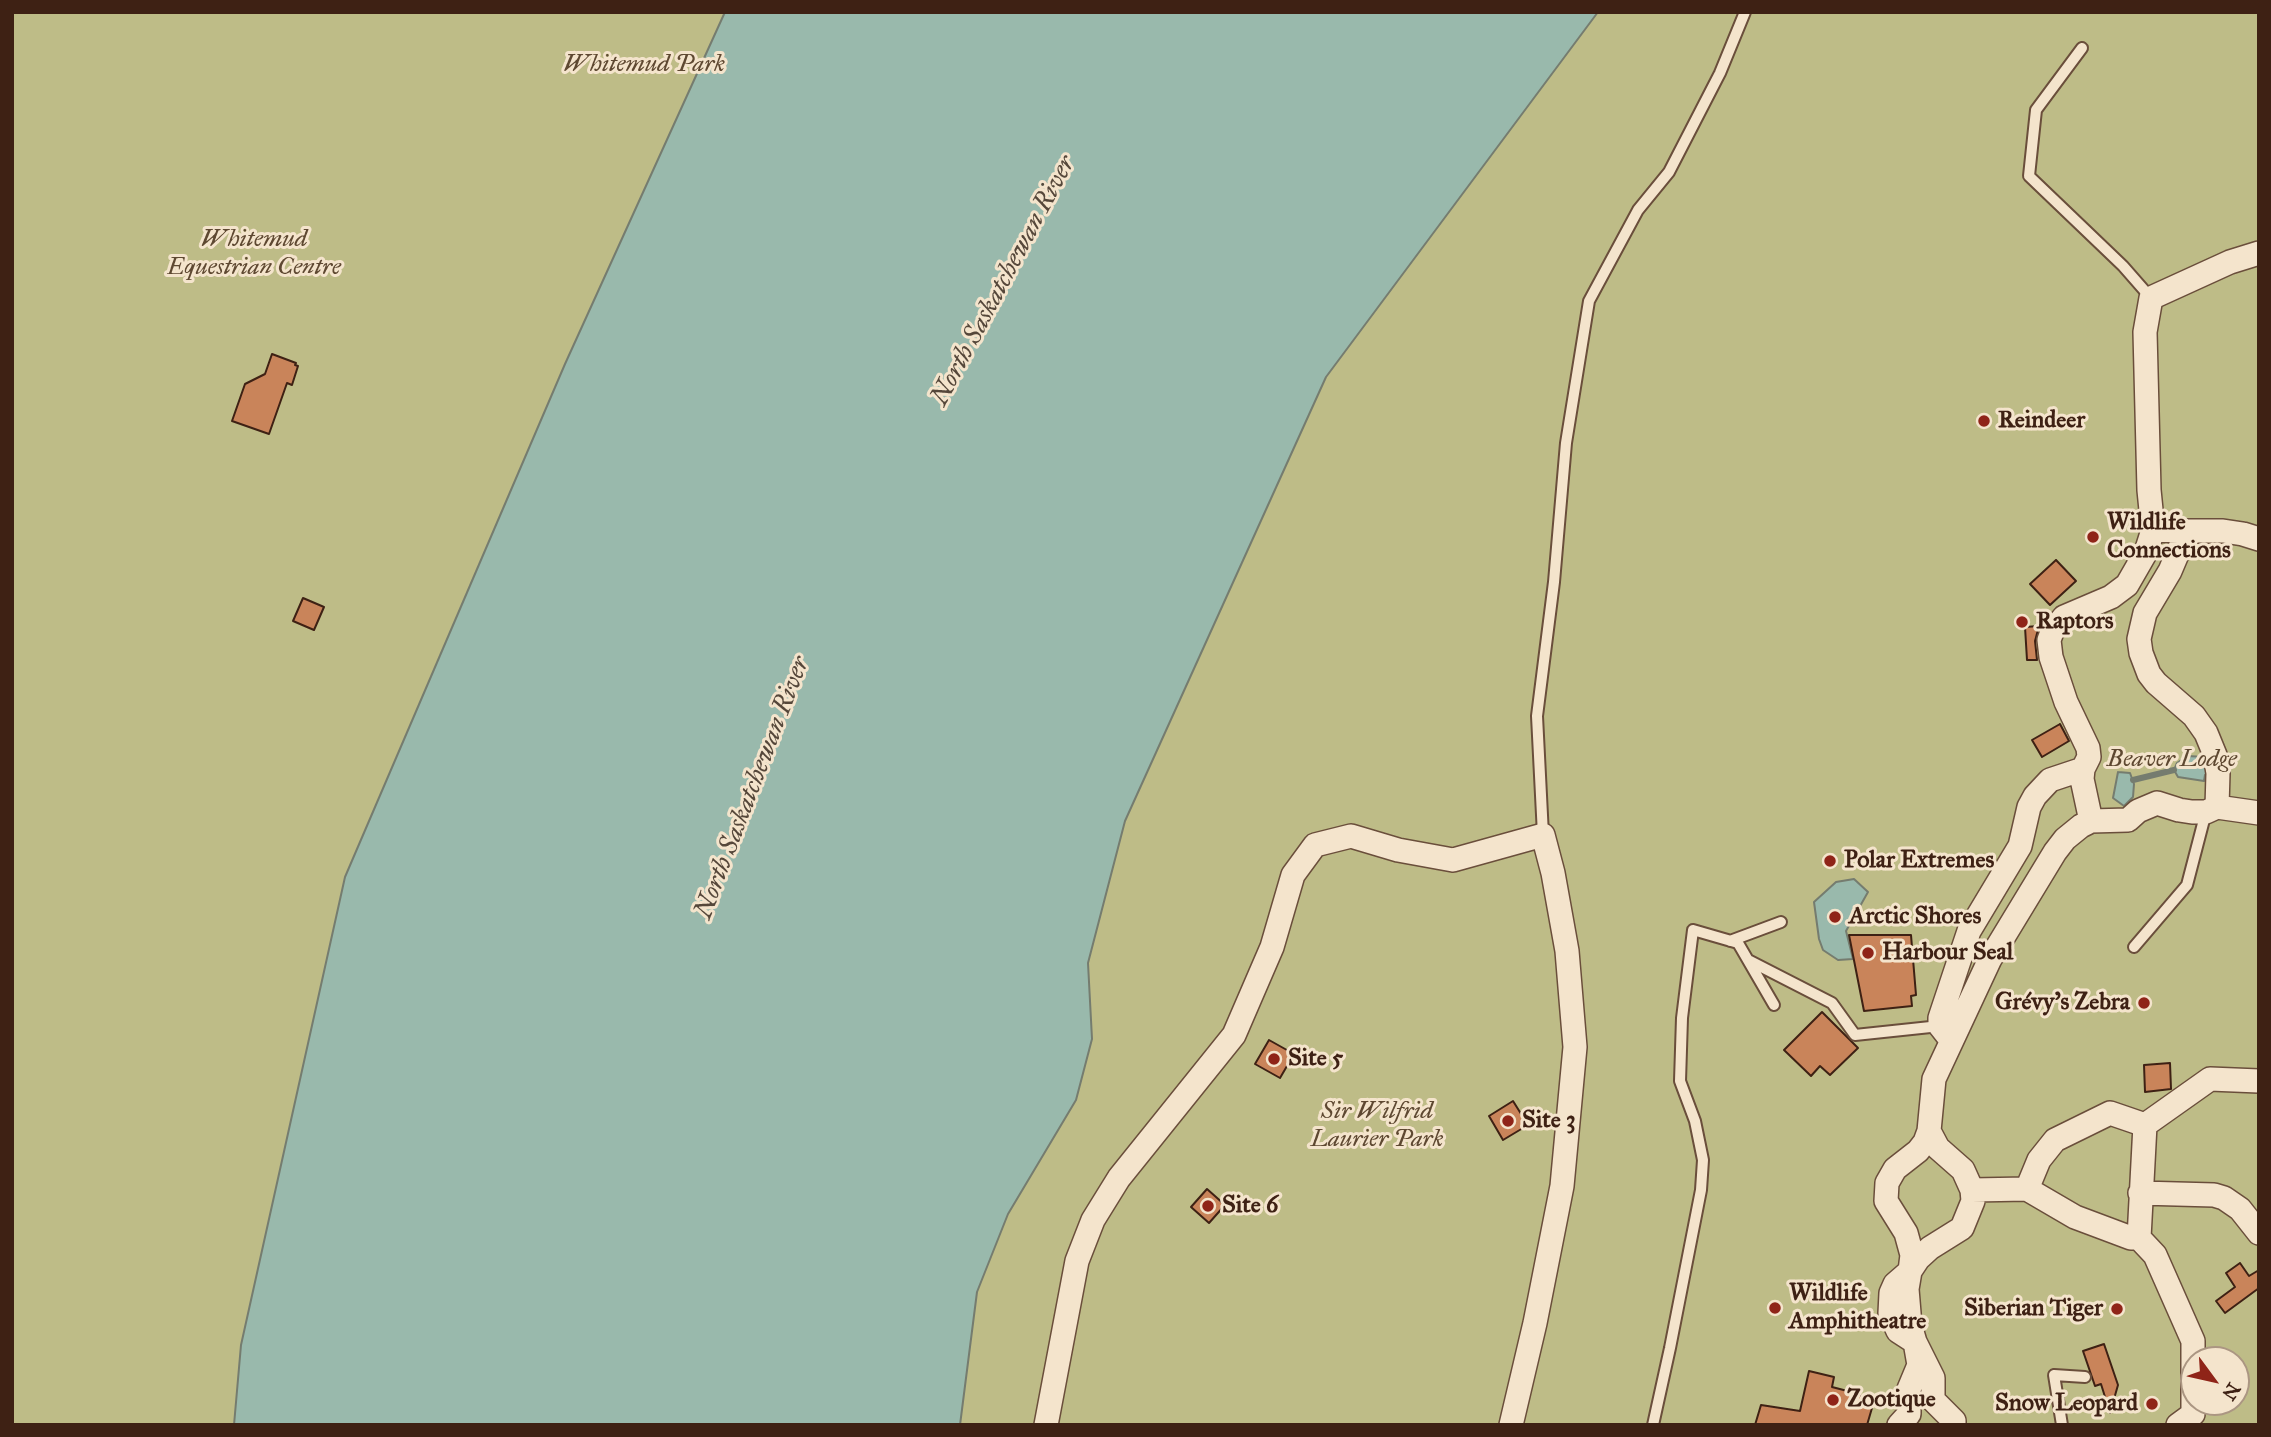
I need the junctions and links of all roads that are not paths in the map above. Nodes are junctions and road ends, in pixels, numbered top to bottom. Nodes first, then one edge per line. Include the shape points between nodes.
1 (1745, 12) edge
2 (2082, 48) dead end
3 (2258, 254) edge
4 (2151, 298) junction
5 (2154, 530) junction
6 (2187, 531) junction
7 (2257, 532) edge
8 (2082, 769) junction
9 (2212, 810) junction
10 (2259, 813) edge
11 (2091, 821) junction
12 (1543, 835) junction
13 (1989, 895) junction
14 (2018, 916) junction
15 (1781, 922) dead end
16 (1730, 941) junction
17 (2134, 947) dead end
18 (1748, 960) junction
19 (1774, 1005) dead end
20 (1945, 1033) junction
21 (2259, 1081) edge
22 (2145, 1125) junction
23 (1929, 1131) junction
24 (2026, 1189) junction
25 (1972, 1190) junction
26 (2140, 1193) junction
27 (2259, 1233) edge
28 (2139, 1238) junction
29 (1910, 1271) junction
30 (1914, 1342) junction
31 (2085, 1377) dead end
32 (2190, 1421) edge
33 (1046, 1425) edge
34 (1511, 1425) edge
35 (1653, 1425) edge
36 (1899, 1425) edge
37 (1954, 1425) edge
38 (2062, 1425) edge

1 - 12 lane via 1720,73 1669,172 1638,210 1589,301 1566,443 1555,582 1537,716
2 - 4 lane via 2036,110 2029,176
3 - 4 street
4 - 5 street via 2145,332
5 - 6 street
5 - 8 street via 2127,585 2064,618 2049,640 2066,702 2088,748
6 - 7 street
6 - 9 street via 2145,612 2139,639 2144,664 2156,683 2202,724 2216,764
8 - 11 street
8 - 13 street via 2050,780 2035,796 2020,846
9 - 10 street
9 - 11 street via 2179,810 2157,803 2128,820
9 - 17 lane via 2187,885
11 - 14 street via 2055,852
12 - 33 street via 1453,860 1351,836 1314,845 1293,875 1272,947 1234,1035 1119,1178 1093,1220 1077,1261
12 - 34 street via 1567,951 1575,1046 1562,1186
13 - 14 street
13 - 20 street via 1969,931 1940,1018
14 - 20 street via 1990,959 1964,1016
15 - 16 lane
16 - 18 lane via 1738,943
16 - 35 lane via 1693,930 1680,1081 1703,1160 1701,1190
18 - 19 lane
18 - 20 lane via 1832,1003 1855,1035
20 - 23 street
21 - 22 street via 2210,1079
22 - 24 street via 2110,1113 2055,1140 2039,1160
22 - 26 street
23 - 25 street via 1938,1148 1963,1170
23 - 29 street via 1918,1151 1895,1169 1887,1183 1886,1201 1909,1240
24 - 25 street
24 - 28 street via 2075,1217
25 - 29 street via 1973,1201 1962,1228 1930,1248
26 - 27 street via 2224,1198 2240,1209
26 - 28 street
28 - 32 street via 2155,1255 2193,1341
29 - 30 street via 1908,1308
30 - 36 street via 1919,1365 1909,1389 1909,1414
30 - 37 street via 1933,1378 1933,1400
31 - 38 lane via 2054,1375

